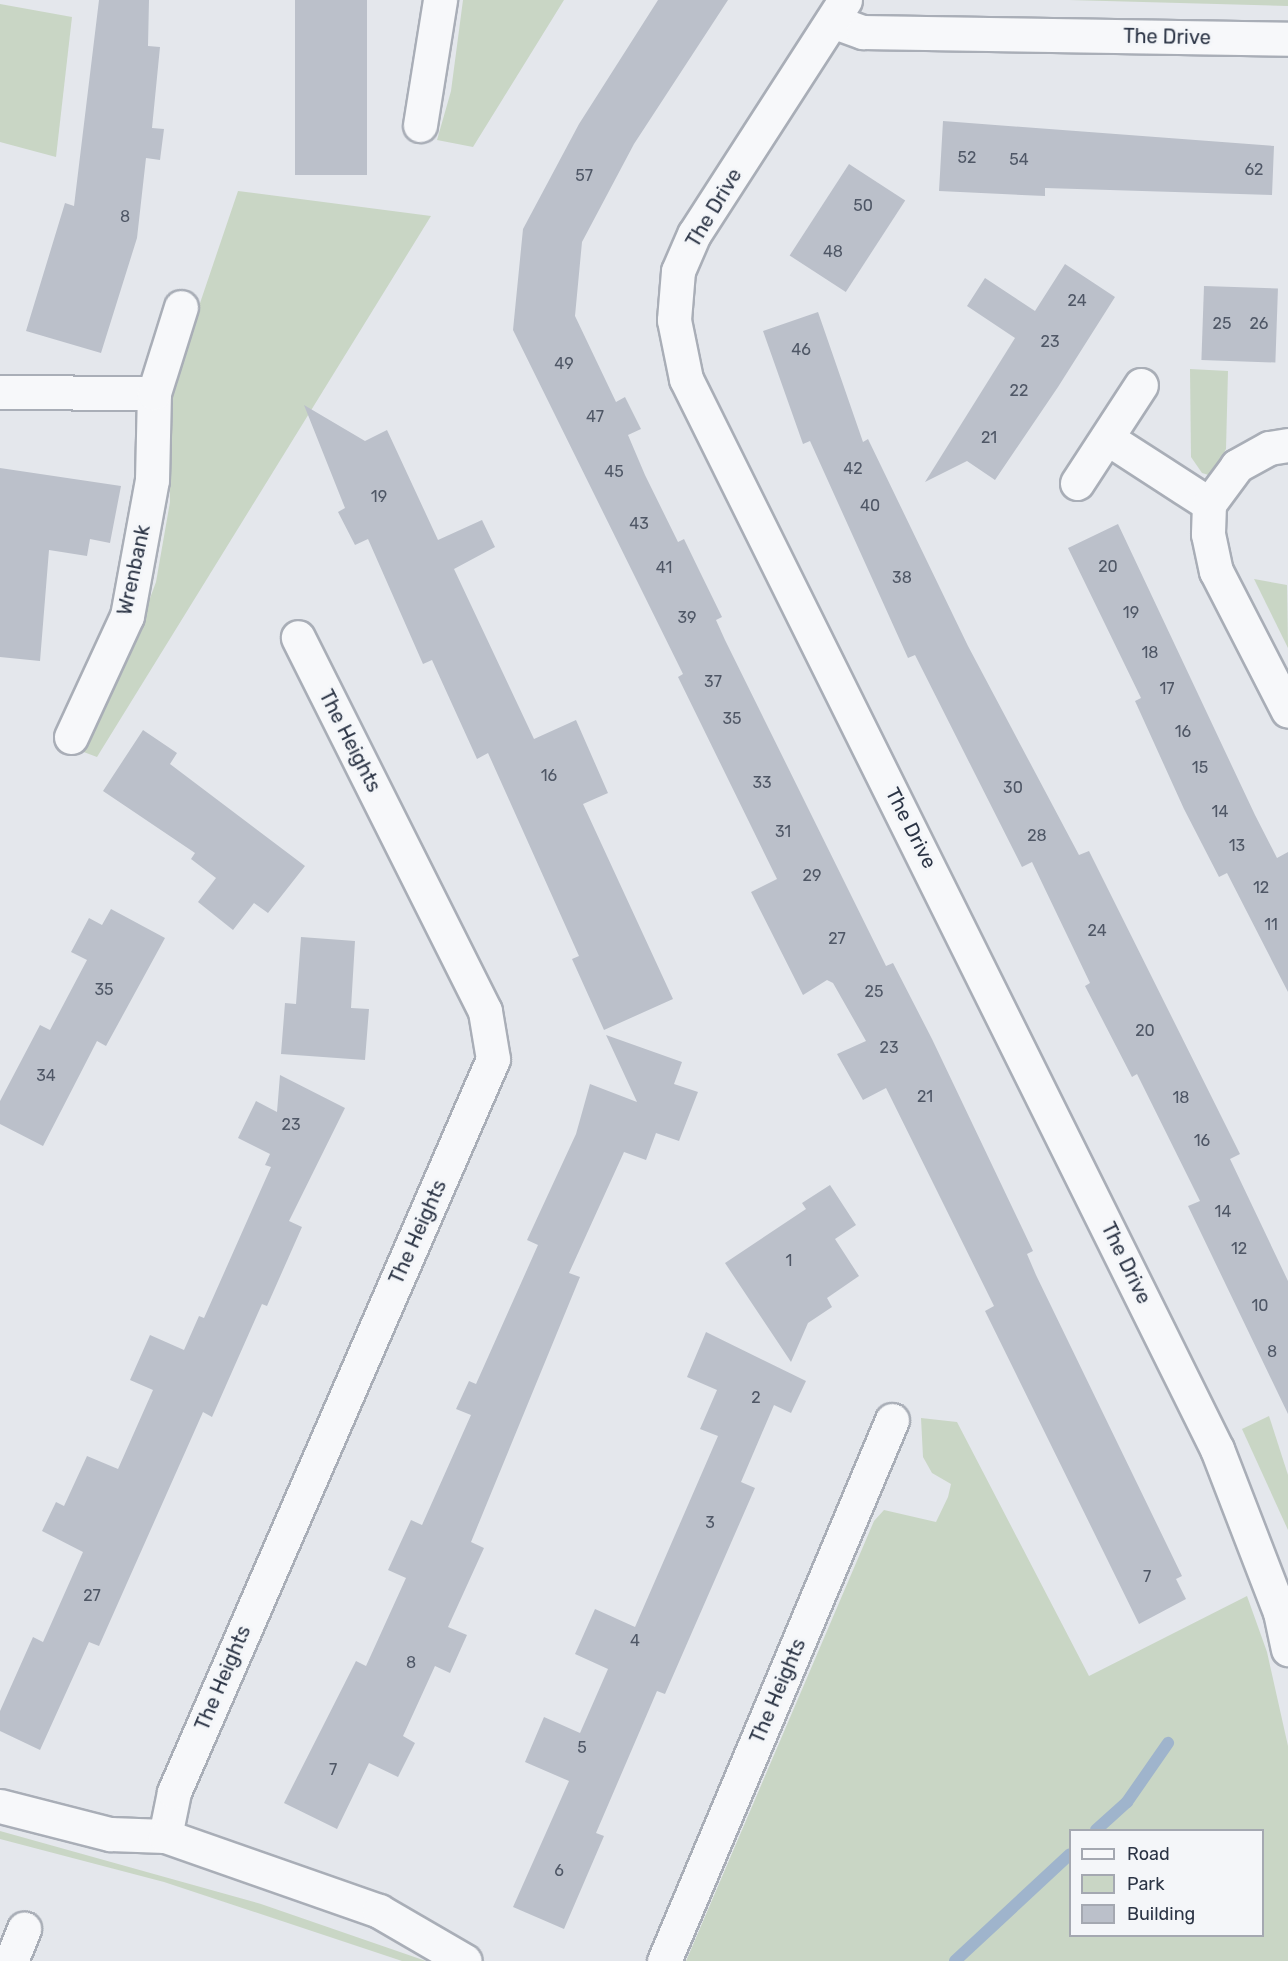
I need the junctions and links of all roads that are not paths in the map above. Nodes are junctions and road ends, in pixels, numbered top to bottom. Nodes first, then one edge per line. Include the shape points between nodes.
1 (440, 0) edge
2 (839, 11) edge
3 (1288, 39) edge
4 (420, 125) dead end
5 (181, 307) dead end
6 (1141, 385) dead end
7 (0, 392) edge
8 (154, 393) junction
9 (1107, 438) junction
10 (1288, 445) edge
11 (1077, 483) dead end
12 (1209, 504) junction
13 (298, 637) dead end
14 (1288, 711) edge
15 (70, 737) dead end
16 (892, 1420) dead end
17 (1284, 1611) edge
18 (1288, 1649) edge
19 (0, 1806) edge
20 (165, 1836) junction
21 (24, 1929) dead end
22 (11, 1961) edge
23 (465, 1961) edge
24 (664, 1961) edge

1 - 4 street
2 - 3 street, The Drive via 863,32
2 - 17 street, The Drive via 694,234 682,264 674,328 686,379 1217,1449
5 - 8 street, Wrenbank
6 - 9 street
7 - 8 street
8 - 15 street, Wrenbank via 152,480 127,616
9 - 11 street
9 - 12 street
10 - 12 street via 1269,448 1237,466
12 - 14 street via 1216,571
13 - 20 street, The Heights via 485,1011 493,1059 174,1792
16 - 24 street, The Heights
17 - 18 street, The Drive
19 - 20 street via 110,1834
20 - 23 street via 379,1911
21 - 22 street

